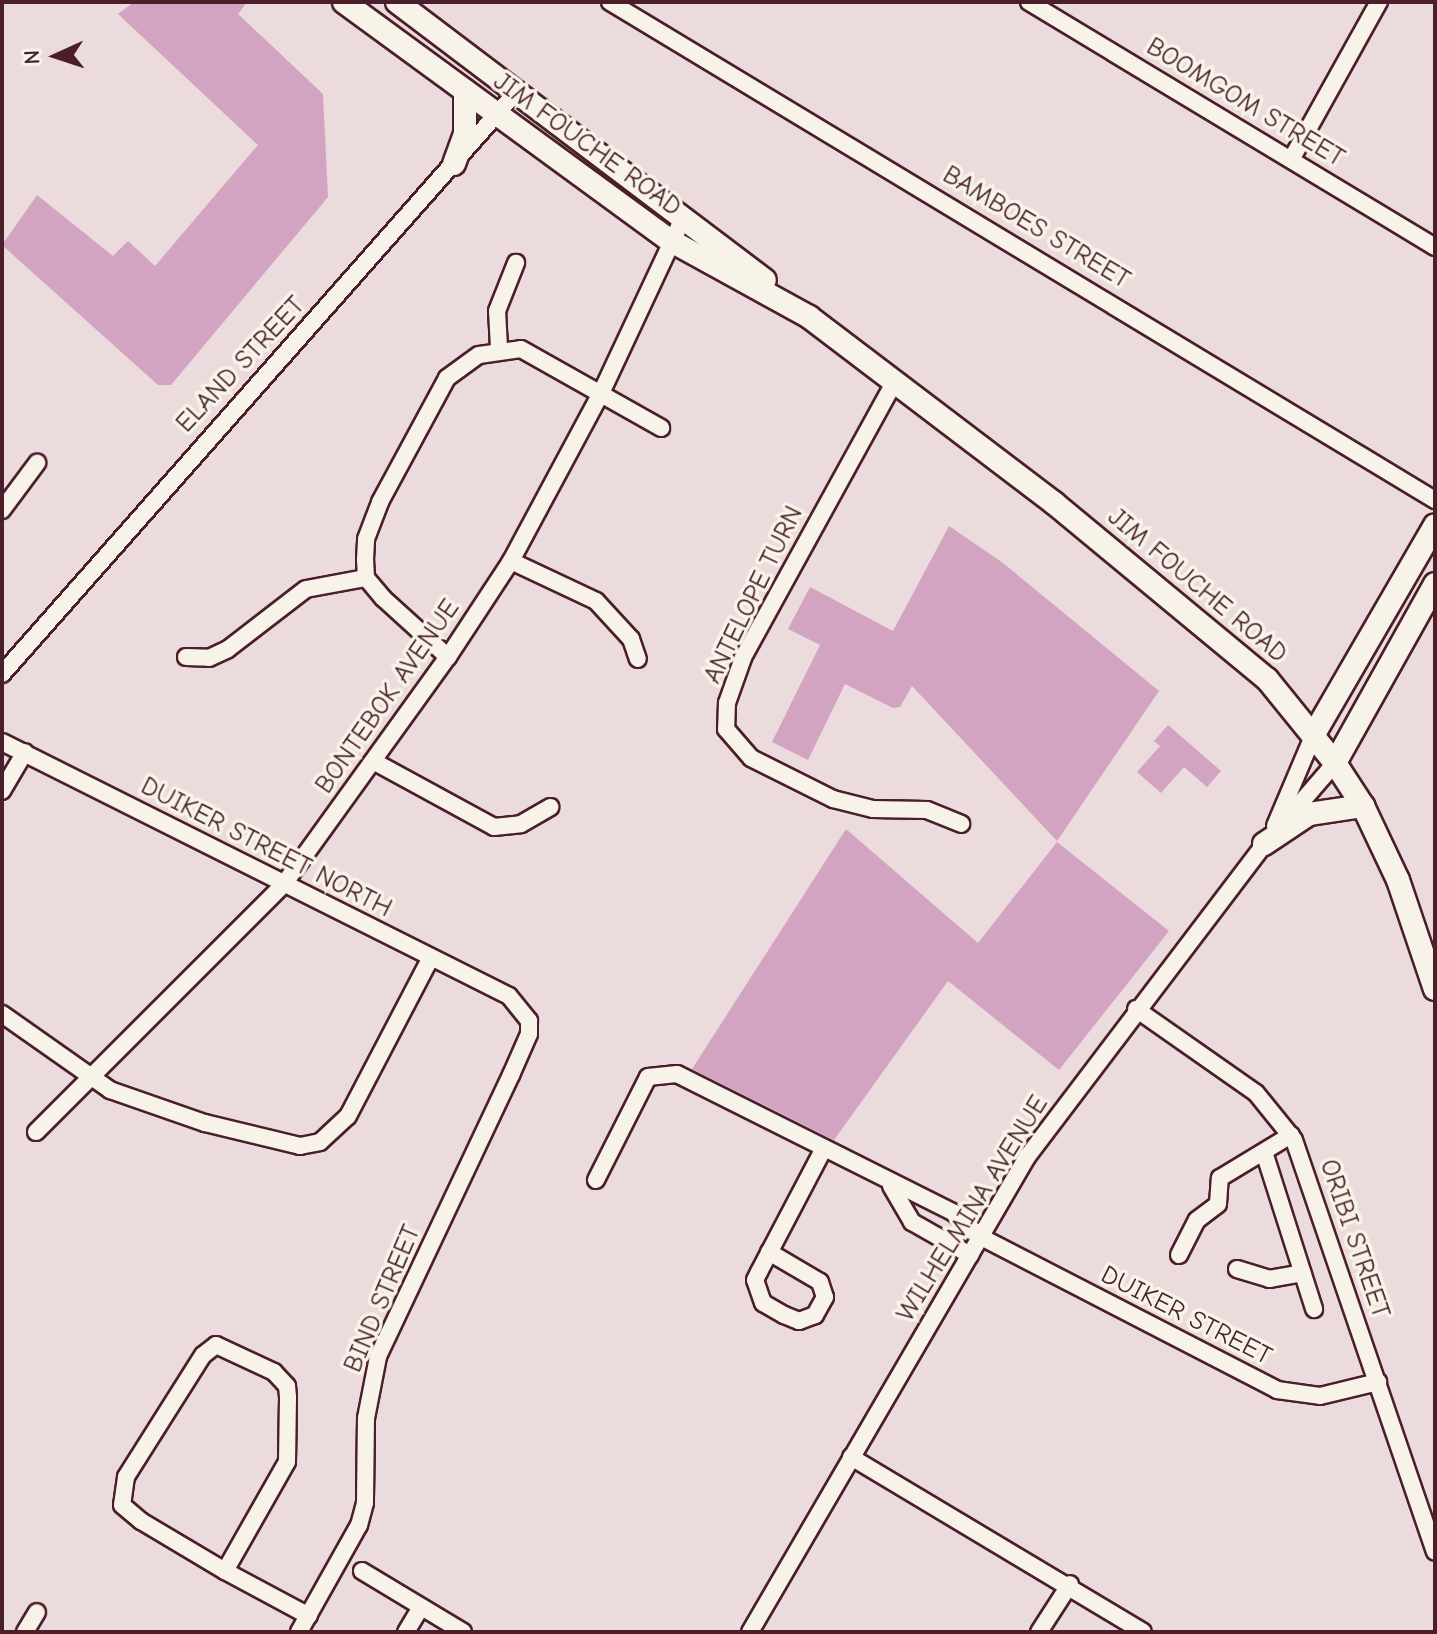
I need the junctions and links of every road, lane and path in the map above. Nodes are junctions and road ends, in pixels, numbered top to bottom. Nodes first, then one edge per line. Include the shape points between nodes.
1 (344, 2) edge
2 (397, 2) edge
3 (610, 2) edge
4 (1029, 2) edge
5 (1379, 2) edge
6 (465, 91) junction
7 (517, 91) junction
8 (496, 114) junction
9 (1292, 158) junction
10 (454, 164) junction
11 (682, 220) junction
12 (671, 241) junction
13 (1435, 247) edge
14 (516, 263) dead end
15 (809, 317) junction
16 (499, 348) junction
17 (895, 381) junction
18 (602, 391) junction
19 (661, 428) dead end
20 (37, 463) dead end
21 (1435, 500) edge
22 (2, 510) edge
23 (1435, 525) edge
24 (511, 561) junction
25 (366, 578) junction
26 (1435, 584) edge
27 (186, 657) dead end
28 (448, 657) junction
29 (638, 659) dead end
30 (2, 674) edge
31 (1314, 734) junction
32 (2, 742) edge
33 (25, 752) junction
34 (373, 761) junction
35 (1335, 763) junction
36 (2, 791) edge
37 (1363, 806) junction
38 (551, 807) dead end
39 (961, 824) dead end
40 (1268, 839) junction
41 (284, 884) junction
42 (430, 959) junction
43 (1435, 989) edge
44 (509, 996) joint
45 (1136, 1009) junction
46 (2, 1014) edge
47 (92, 1076) junction
48 (36, 1132) dead end
49 (1291, 1135) junction
50 (823, 1150) junction
51 (1264, 1152) junction
52 (596, 1180) dead end
53 (887, 1182) junction
54 (981, 1237) junction
55 (769, 1252) junction
56 (970, 1255) junction
57 (1179, 1255) dead end
58 (1237, 1269) dead end
59 (1302, 1273) junction
60 (1314, 1309) dead end
61 (1378, 1382) junction
62 (851, 1457) junction
63 (1435, 1551) edge
64 (225, 1571) junction
65 (362, 1571) dead end
66 (1070, 1584) junction
67 (421, 1607) junction
68 (37, 1612) dead end
69 (309, 1616) junction
70 (25, 1632) edge
71 (299, 1632) edge
72 (406, 1632) edge
73 (463, 1632) edge
74 (750, 1632) edge
75 (1039, 1632) edge
76 (1143, 1632) edge

1 - 6 street, JIM FOUCHE ROAD
2 - 7 street, JIM FOUCHE ROAD
3 - 21 street, BAMBOES STREET
4 - 9 street, BOOMGOM STREET
5 - 9 street
6 - 8 street, JIM FOUCHE ROAD
6 - 10 street via 467,124
7 - 8 street, ELAND STREET
7 - 11 street, JIM FOUCHE ROAD
8 - 10 street, ELAND STREET
8 - 12 street, JIM FOUCHE ROAD
9 - 13 street, BOOMGOM STREET
10 - 30 street, ELAND STREET via 194,451
11 - 12 street, BONTEBOK AVENUE
11 - 15 street, JIM FOUCHE ROAD
12 - 15 street, JIM FOUCHE ROAD
12 - 18 street, BONTEBOK AVENUE
14 - 16 street via 497,311
15 - 17 street, JIM FOUCHE ROAD
16 - 18 street via 537,354
16 - 25 street via 458,367 433,399 366,539
17 - 31 street, JIM FOUCHE ROAD via 1221,638 1267,679
17 - 39 street, ANTELOPE TURN via 743,658 727,703 726,729 731,741 751,758 833,799 873,809 927,810
18 - 19 street
18 - 24 street, BONTEBOK AVENUE
20 - 22 street
23 - 31 street
24 - 28 street, BONTEBOK AVENUE
24 - 29 street via 596,601 631,639
25 - 27 street via 306,589 228,649 200,660
25 - 28 street
26 - 35 street
28 - 34 street, BONTEBOK AVENUE
31 - 35 street, JIM FOUCHE ROAD
31 - 40 street, WILHELMINA AVENUE
32 - 33 street, DUIKER STREET NORTH
33 - 36 street
33 - 41 street, DUIKER STREET NORTH
34 - 38 street via 494,827 521,824
34 - 41 street, BONTEBOK AVENUE
35 - 37 street, JIM FOUCHE ROAD
35 - 40 street, WILHELMINA AVENUE
37 - 40 street via 1309,814
37 - 43 street, JIM FOUCHE ROAD via 1398,880
40 - 45 street, WILHELMINA AVENUE
41 - 42 street, DUIKER STREET NORTH
41 - 47 street, BONTEBOK AVENUE
42 - 44 street, DUIKER STREET NORTH
42 - 47 street via 348,1116 320,1142 300,1146 205,1123 135,1101
44 - 69 street, BIND STREET via 526,1014 529,1034 378,1357 366,1418 365,1503 359,1525
45 - 49 street, ORIBI STREET via 1256,1093
45 - 54 street, WILHELMINA AVENUE via 1027,1157
46 - 47 street
47 - 48 street, BONTEBOK AVENUE
49 - 51 street
49 - 61 street, ORIBI STREET
50 - 52 street, DUIKER STREET via 677,1074 655,1073 648,1077
50 - 53 street, DUIKER STREET
50 - 55 street
51 - 57 street via 1220,1178 1218,1204 1197,1220
51 - 59 street
53 - 54 street, DUIKER STREET via 963,1219
53 - 56 street via 912,1222
54 - 56 street, WILHELMINA AVENUE
54 - 61 street, DUIKER STREET via 1277,1390 1320,1396
55 - 55 street via 755,1280 763,1303 799,1321 815,1315 825,1297 820,1282
56 - 62 street, WILHELMINA AVENUE
58 - 59 street via 1269,1279
59 - 60 street
61 - 63 street, ORIBI STREET
62 - 66 street
62 - 74 street, WILHELMINA AVENUE
64 - 64 street via 130,1515 120,1495 126,1477 203,1355 216,1345 274,1372 287,1386 288,1397 287,1462
64 - 69 street
65 - 67 street
66 - 75 street
66 - 76 street
67 - 72 street
67 - 73 street
68 - 70 street
69 - 71 street, BIND STREET

